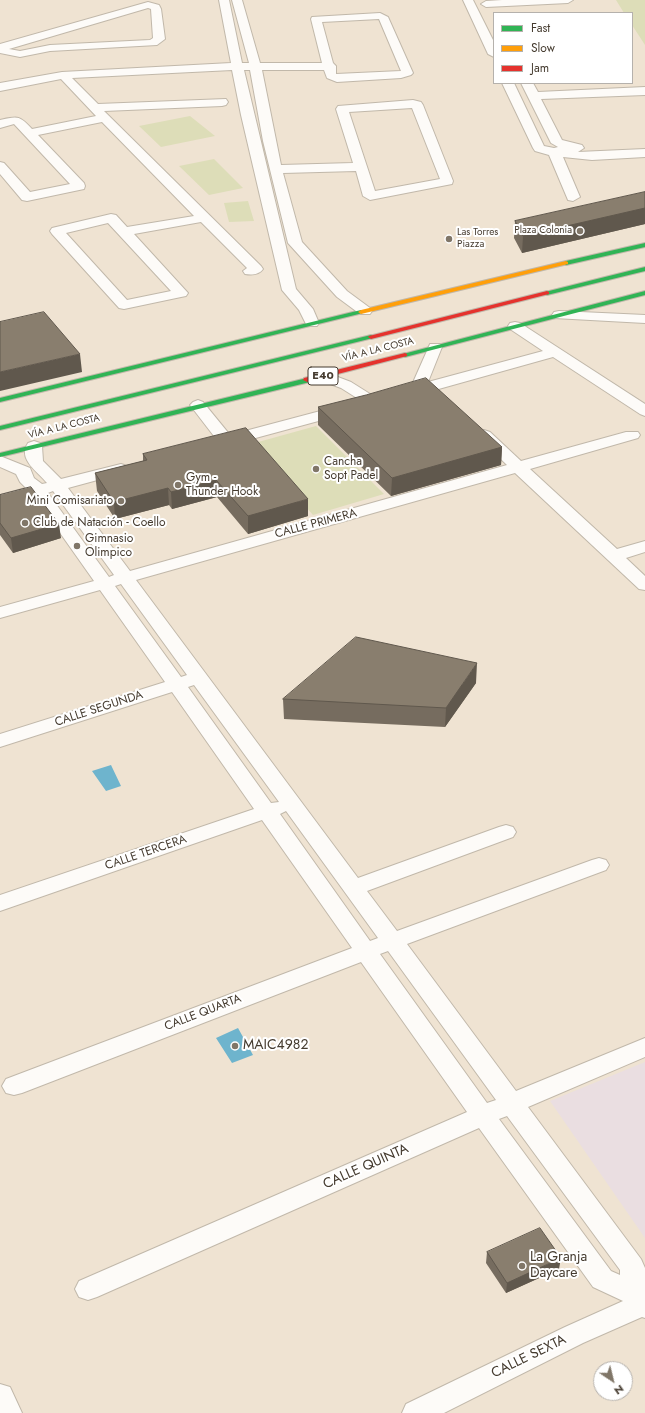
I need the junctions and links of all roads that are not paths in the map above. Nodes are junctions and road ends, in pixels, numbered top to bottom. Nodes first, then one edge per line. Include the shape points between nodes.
1 (468, 0) edge
2 (568, 0) edge
3 (485, 2) edge
4 (238, 4) edge
5 (225, 5) edge
6 (493, 20) edge
7 (480, 26) junction
8 (87, 34) junction
9 (0, 35) edge
10 (33, 38) junction
11 (493, 52) edge
12 (330, 66) junction
13 (239, 70) junction
14 (256, 70) junction
15 (57, 71) junction
16 (508, 84) edge
17 (527, 84) edge
18 (0, 87) edge
19 (645, 91) edge
20 (0, 92) edge
21 (533, 96) junction
22 (222, 102) dead end
23 (99, 112) junction
24 (0, 124) edge
25 (29, 133) junction
26 (645, 144) edge
27 (568, 147) junction
28 (555, 153) junction
29 (645, 153) edge
30 (258, 160) junction
31 (0, 166) edge
32 (360, 167) junction
33 (276, 170) junction
34 (573, 197) dead end
35 (192, 206) junction
36 (204, 218) junction
37 (163, 225) junction
38 (124, 232) junction
39 (645, 245) edge
40 (645, 269) edge
41 (250, 271) dead end
42 (645, 293) edge
43 (365, 311) junction
44 (558, 315) junction
45 (645, 319) edge
46 (312, 323) junction
47 (515, 326) junction
48 (435, 347) junction
49 (555, 352) junction
50 (354, 368) junction
51 (322, 376) junction
52 (356, 390) junction
53 (431, 391) junction
54 (385, 399) junction
55 (0, 400) edge
56 (198, 405) junction
57 (645, 411) edge
58 (472, 424) edge
59 (0, 428) edge
60 (632, 435) dead end
61 (34, 446) junction
62 (0, 455) edge
63 (0, 461) edge
64 (137, 464) edge
65 (518, 468) junction
66 (44, 488) junction
67 (0, 500) edge
68 (645, 546) edge
69 (614, 556) junction
70 (125, 577) junction
71 (103, 583) junction
72 (645, 585) edge
73 (0, 612) edge
74 (198, 678) junction
75 (176, 685) junction
76 (0, 742) edge
77 (291, 804) junction
78 (266, 812) junction
79 (506, 832) dead end
80 (599, 865) dead end
81 (353, 888) junction
82 (0, 903) edge
83 (392, 941) junction
84 (366, 951) junction
85 (645, 1047) edge
86 (14, 1086) dead end
87 (512, 1103) junction
88 (483, 1116) junction
89 (88, 1289) dead end
90 (642, 1303) edge
91 (0, 1396) edge
92 (8, 1413) edge
93 (416, 1413) edge

1 - 7 street
2 - 3 street
3 - 6 street
4 - 5 street
4 - 14 street
5 - 13 street
6 - 7 street
7 - 11 street
8 - 8 street via 150,43 159,41 156,9 148,5
8 - 10 street
8 - 15 street via 50,48
9 - 10 street
10 - 15 street via 2,47 2,50
12 - 12 street via 331,76 337,79 407,74 383,17 380,16 316,19
12 - 14 street via 290,68 274,72
13 - 14 street
13 - 15 street
13 - 30 street
14 - 33 street
15 - 18 street
15 - 20 street
15 - 23 street
16 - 28 street via 539,148
17 - 21 street
19 - 21 street
21 - 27 street via 557,143
22 - 23 street
23 - 25 street via 62,126
23 - 35 street
24 - 25 street via 17,120
25 - 31 street via 79,186 27,197
26 - 27 street
27 - 28 street
28 - 29 street via 579,157
28 - 34 street
30 - 33 street
30 - 46 street via 290,290 306,309
32 - 32 street via 370,196 447,181 414,104 342,109
32 - 33 street
33 - 43 street via 295,243 342,294
35 - 36 street
35 - 37 street
36 - 37 street
36 - 41 street via 256,269
37 - 38 street
38 - 38 street via 140,249 181,293 124,305 56,231 111,218
39 - 43 main road
40 - 59 main road, VÍA A LA COSTA / E40
42 - 44 main road, VÍA A LA COSTA / E40
43 - 46 main road
44 - 45 street
44 - 47 main road, VÍA A LA COSTA / E40
46 - 55 main road
47 - 48 main road, VÍA A LA COSTA / E40
47 - 49 street
48 - 50 main road, VÍA A LA COSTA / E40
48 - 53 street
49 - 53 street
49 - 57 street
50 - 51 main road, VÍA A LA COSTA / E40
50 - 52 street
51 - 52 street
51 - 56 main road, VÍA A LA COSTA / E40
52 - 54 street
53 - 54 street
54 - 56 street via 219,443
56 - 61 main road, VÍA A LA COSTA / E40
58 - 65 street
60 - 65 street, CALLE PRIMERA
61 - 62 main road, VÍA A LA COSTA / E40
61 - 66 street via 32,454
63 - 66 street via 24,471
64 - 66 street
65 - 69 street
65 - 70 street, CALLE PRIMERA
66 - 67 street
66 - 70 street
66 - 71 street
68 - 69 street
69 - 72 street
70 - 71 street, CALLE PRIMERA
70 - 74 street
71 - 73 street, CALLE PRIMERA
71 - 75 street
74 - 75 street, CALLE SEGUNDA
74 - 77 street
75 - 76 street, CALLE SEGUNDA
75 - 78 street
77 - 78 street, CALLE TERCERA
77 - 81 street
78 - 82 street, CALLE TERCERA
78 - 84 street
79 - 81 street
80 - 83 street, CALLE QUARTA
81 - 83 street
83 - 84 street, CALLE QUARTA
83 - 87 street
84 - 86 street, CALLE QUARTA
84 - 88 street
85 - 87 street, CALLE QUINTA
87 - 88 street, CALLE QUINTA
87 - 90 street via 632,1266
88 - 89 street, CALLE QUINTA
88 - 90 street via 602,1279
90 - 93 street, CALLE SEXTA
91 - 92 street

